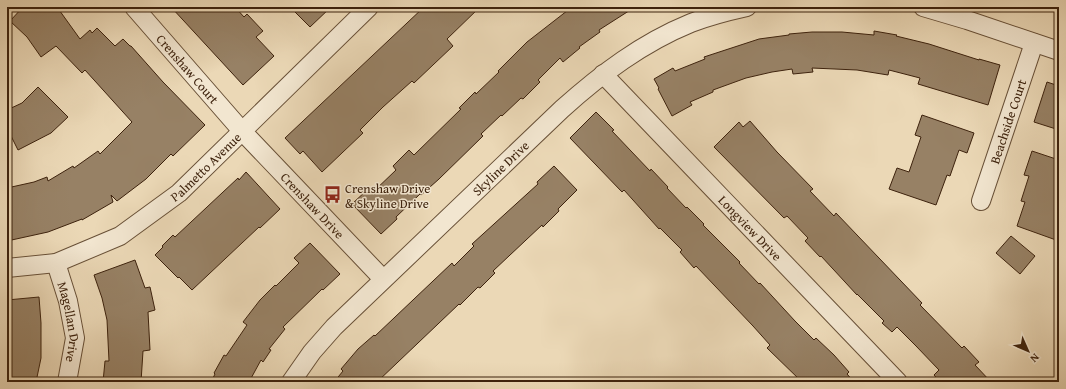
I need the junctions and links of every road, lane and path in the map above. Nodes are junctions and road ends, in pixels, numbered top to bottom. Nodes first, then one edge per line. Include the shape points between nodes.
1 (134, 7) edge
2 (370, 7) edge
3 (747, 7) edge
4 (923, 7) edge
5 (1034, 43) junction
6 (1059, 51) edge
7 (603, 74) junction
8 (242, 131) junction
9 (981, 201) dead end
10 (56, 263) junction
11 (7, 268) edge
12 (383, 279) junction
13 (67, 382) edge
14 (291, 382) edge
15 (898, 382) edge

1 - 8 street, Crenshaw Court
2 - 8 street, Palmetto Avenue
3 - 7 street, Skyline Drive via 692,23 631,54
4 - 5 street
5 - 6 street
5 - 9 street, Beachside Court
7 - 12 street, Skyline Drive via 562,109
7 - 15 street, Longview Drive
8 - 10 street, Palmetto Avenue via 179,192 120,236
8 - 12 street, Crenshaw Drive
10 - 11 street, Palmetto Avenue
10 - 13 street, Magellan Drive via 68,301 75,338
12 - 14 street, Skyline Drive via 312,352

